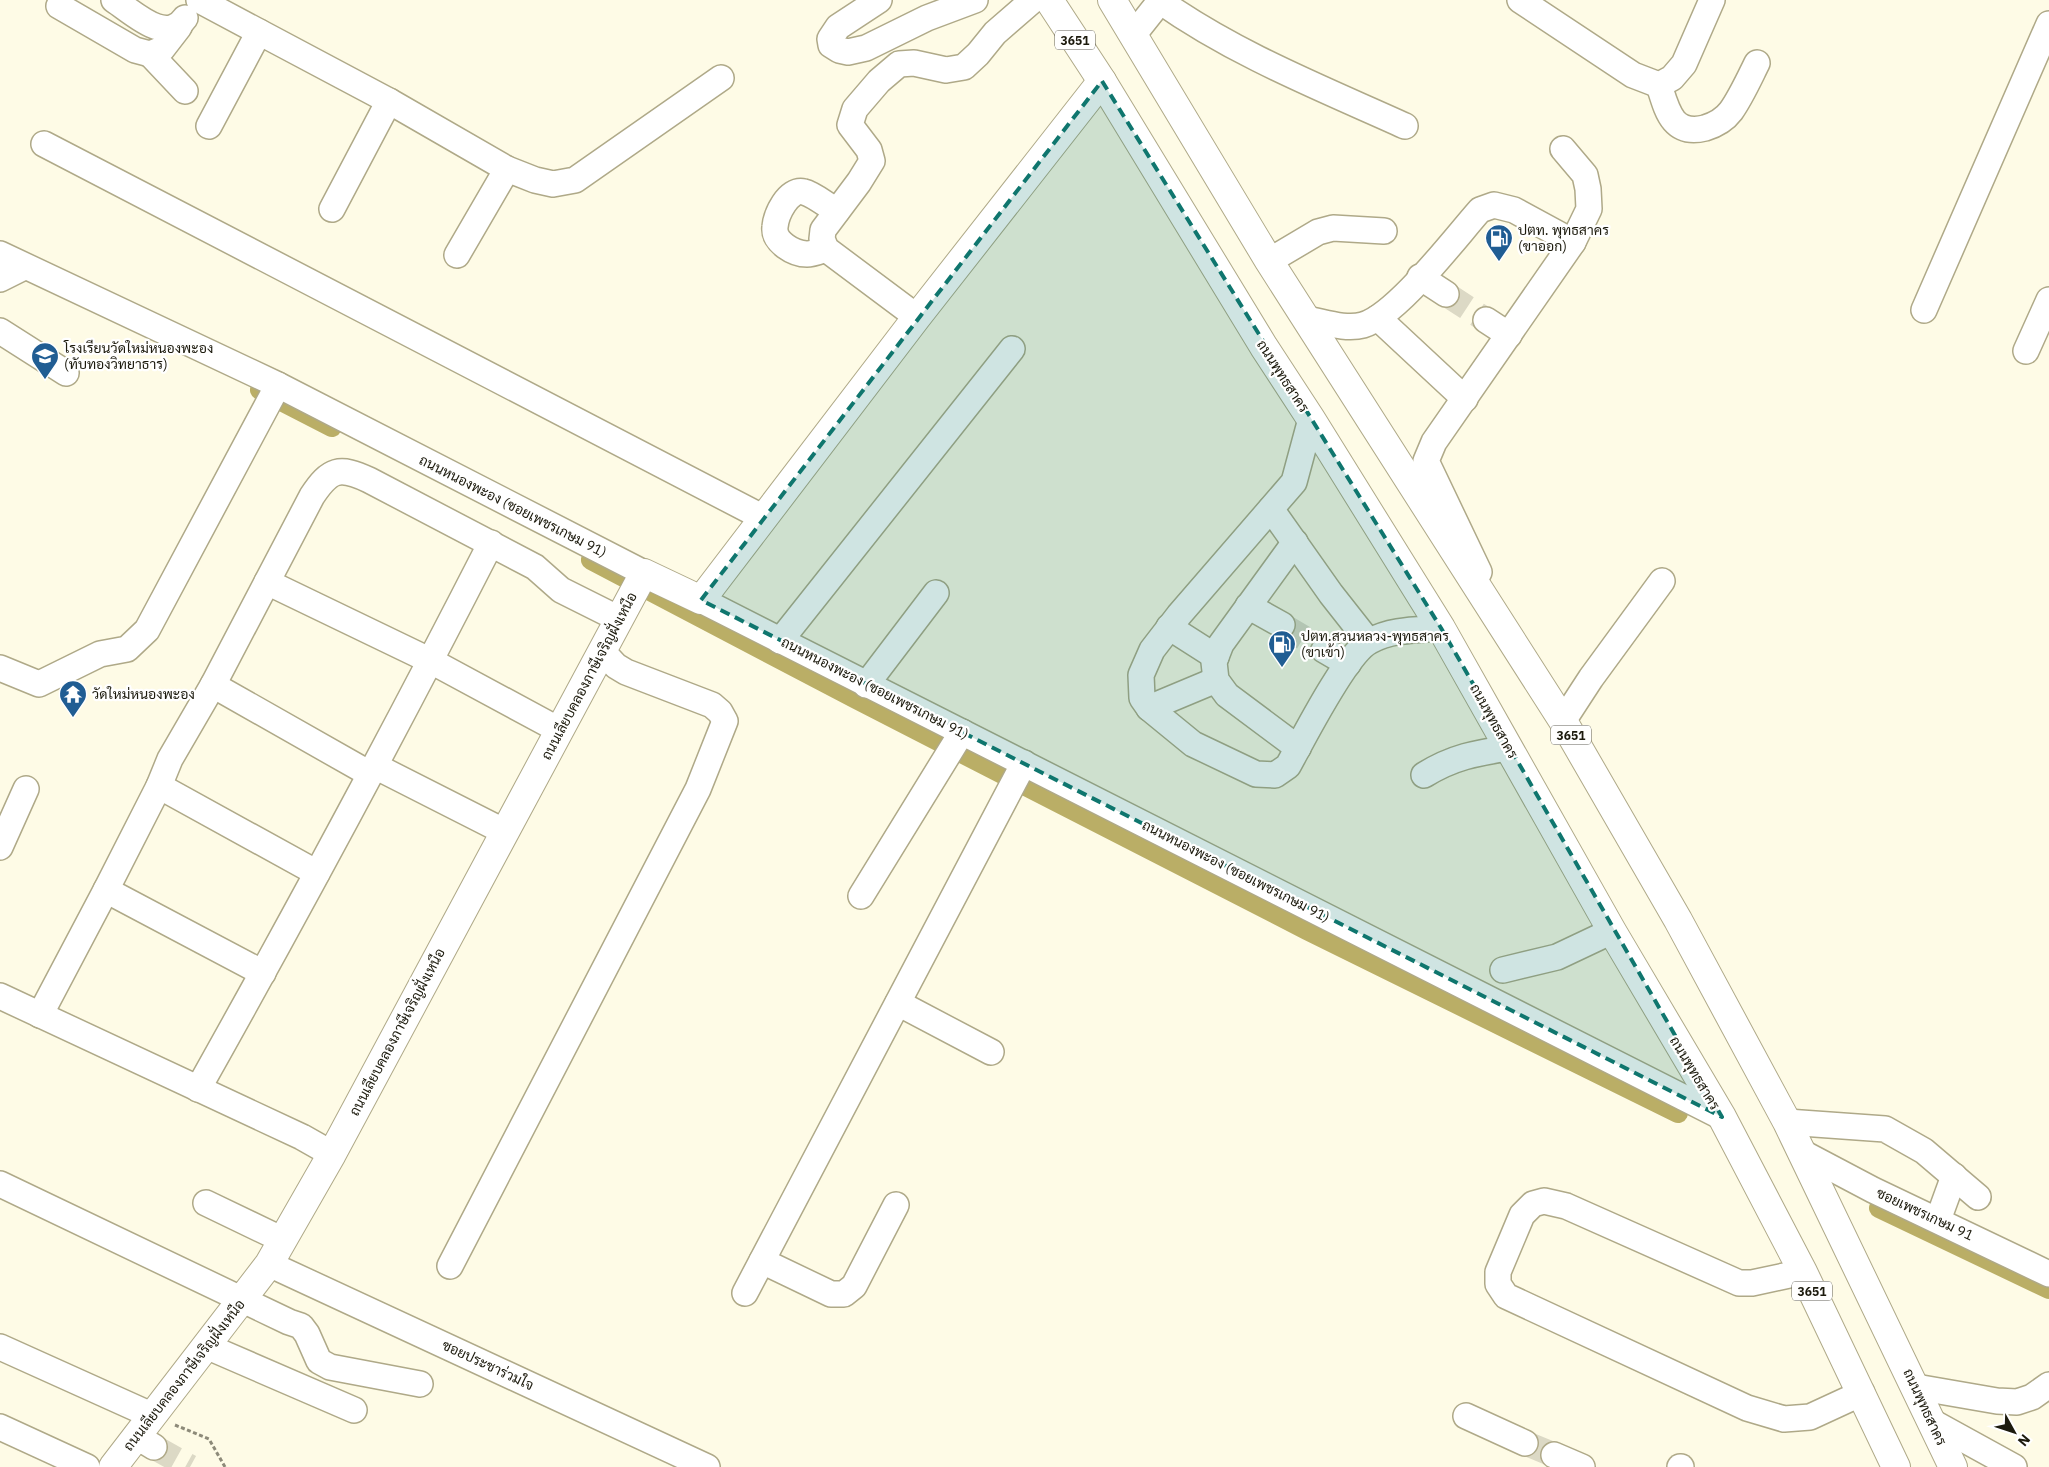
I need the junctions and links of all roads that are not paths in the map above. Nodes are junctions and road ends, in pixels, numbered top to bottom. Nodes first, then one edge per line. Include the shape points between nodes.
1 (114, 0) edge
2 (199, 0) edge
3 (879, 0) edge
4 (975, 0) edge
5 (1033, 0) edge
6 (1048, 0) edge
7 (1112, 0) edge
8 (1520, 0) edge
9 (1712, 0) edge
10 (1160, 1) edge
11 (59, 6) dead end
12 (2049, 24) edge
13 (180, 27) junction
14 (259, 32) junction
15 (1134, 34) junction
16 (150, 54) junction
17 (1757, 63) dead end
18 (721, 78) dead end
19 (1102, 80) junction
20 (1659, 85) junction
21 (185, 91) dead end
22 (389, 101) junction
23 (209, 126) dead end
24 (1405, 126) dead end
25 (44, 144) dead end
26 (1563, 149) dead end
27 (507, 169) junction
28 (332, 209) dead end
29 (838, 211) junction
30 (1384, 231) dead end
31 (1573, 242) junction
32 (826, 249) junction
33 (0, 254) edge
34 (457, 256) dead end
35 (1269, 261) junction
36 (24, 266) junction
37 (1420, 277) junction
38 (0, 279) edge
39 (1446, 294) tunnel mouth
40 (2049, 300) edge
41 (1924, 310) dead end
42 (917, 318) junction
43 (1378, 318) junction
44 (1307, 319) junction
45 (1486, 320) tunnel mouth
46 (0, 331) edge
47 (1509, 335) junction
48 (1012, 349) dead end
49 (2026, 351) dead end
50 (66, 373) dead end
51 (278, 385) junction
52 (1464, 399) junction
53 (1311, 418) junction
54 (1270, 509) junction
55 (764, 518) junction
56 (1294, 542) junction
57 (491, 544) junction
58 (644, 574) junction
59 (1662, 581) dead end
60 (267, 582) junction
61 (936, 593) dead end
62 (701, 600) junction
63 (1248, 606) junction
64 (620, 619) junction
65 (1282, 625) tunnel mouth
66 (1169, 627) junction
67 (1441, 628) junction
68 (780, 641) junction
69 (1368, 641) junction
70 (1324, 650) tunnel mouth
71 (602, 651) junction
72 (1517, 651) junction
73 (431, 661) junction
74 (1348, 664) junction
75 (0, 668) edge
76 (1216, 668) junction
77 (212, 684) junction
78 (866, 685) junction
79 (1149, 708) junction
80 (1563, 721) junction
81 (560, 730) junction
82 (962, 732) junction
83 (1298, 748) junction
84 (1509, 748) junction
85 (1024, 763) junction
86 (373, 770) junction
87 (1424, 775) dead end
88 (159, 786) junction
89 (26, 789) dead end
90 (505, 832) junction
91 (0, 847) edge
92 (317, 874) junction
93 (106, 890) junction
94 (861, 896) dead end
95 (1612, 931) junction
96 (1504, 970) dead end
97 (263, 973) junction
98 (0, 996) edge
99 (898, 1003) junction
100 (40, 1015) junction
101 (991, 1052) dead end
102 (198, 1088) junction
103 (1722, 1118) junction
104 (1787, 1122) junction
105 (1801, 1152) junction
106 (332, 1154) junction
107 (1954, 1176) junction
108 (0, 1184) edge
109 (1978, 1197) dead end
110 (206, 1203) dead end
111 (896, 1205) dead end
112 (1938, 1220) junction
113 (283, 1240) junction
114 (762, 1261) junction
115 (269, 1264) junction
116 (450, 1266) dead end
117 (1803, 1272) junction
118 (2049, 1274) edge
119 (746, 1293) dead end
120 (243, 1300) junction
121 (206, 1346) junction
122 (0, 1347) edge
123 (420, 1384) dead end
124 (2049, 1385) edge
125 (1916, 1388) junction
126 (1862, 1393) junction
127 (354, 1410) dead end
128 (1466, 1416) dead end
129 (1934, 1423) junction
130 (0, 1427) edge
131 (147, 1433) junction
132 (1525, 1442) tunnel mouth
133 (1554, 1455) tunnel mouth
134 (2012, 1466) edge
135 (88, 1467) edge
136 (113, 1467) edge
137 (707, 1467) edge
138 (1582, 1467) edge
139 (1896, 1467) edge
140 (1953, 1467) edge

1 - 13 street via 154,26 167,31
2 - 13 street
2 - 14 street
3 - 4 street via 838,27 830,39 831,45 848,52 866,48 927,18
5 - 29 street via 964,67 946,70 914,62 899,64 879,81 855,109 850,125 869,150 872,160
6 - 19 main road, ถนนพุทธสาคร / 3651
7 - 15 main road, ถนนพุทธสาคร / 3651
8 - 20 street via 1633,75
9 - 20 street via 1684,64 1672,78
10 - 15 street
10 - 24 street via 1217,39
11 - 16 street via 135,50
12 - 41 street
13 - 16 street via 162,49
14 - 22 street
14 - 23 street
15 - 35 main road, ถนนพุทธสาคร / 3651
16 - 21 street
17 - 20 street via 1730,112 1714,125 1694,130 1682,127 1669,116
18 - 27 street via 575,180 553,184
19 - 42 main road
19 - 53 main road, ถนนพุทธสาคร / 3651 via 1264,347
22 - 27 street
22 - 28 street
25 - 55 street
26 - 31 street via 1585,175 1588,189 1589,209
27 - 34 street
29 - 32 street via 823,230
29 - 32 street via 804,192 796,192 780,210 774,228 777,238 799,253
30 - 35 street via 1333,228 1318,232
31 - 37 street via 1514,210 1494,205 1480,210
31 - 47 street
32 - 42 street
33 - 36 street, ถนนหนองพะอง (ซอยเพชรเกษม 91)
35 - 44 main road, ถนนพุทธสาคร / 3651
36 - 38 street
36 - 51 street, ถนนหนองพะอง (ซอยเพชรเกษม 91)
37 - 39 street
37 - 43 street
40 - 49 street
42 - 55 main road
43 - 44 street via 1364,325 1350,326
43 - 52 street
44 - 72 main road, ถนนพุทธสาคร / 3651
45 - 47 street
46 - 50 street
47 - 52 street
48 - 68 street
51 - 58 street, ถนนหนองพะอง (ซอยเพชรเกษม 91)
51 - 75 street via 148,630 127,649 100,654 39,684
52 - 72 street via 1434,442 1426,461
53 - 54 street via 1294,482
53 - 67 main road, ถนนพุทธสาคร / 3651
54 - 56 street
54 - 66 street
55 - 62 main road
56 - 63 street
56 - 69 street
57 - 60 street via 369,480 351,472 338,472 324,478 312,496
57 - 64 street via 535,567 561,590
57 - 73 street
58 - 62 main road, ถนนหนองพะอง (ซอยเพชรเกษม 91)
58 - 64 main road, ถนนเลียบคลองภาษีเจริญฝั่งเหนือ
59 - 80 street
60 - 73 street
60 - 77 street
61 - 78 street
62 - 68 street, ถนนหนองพะอง (ซอยเพชรเกษม 91)
63 - 65 street
63 - 76 street via 1221,644
64 - 71 main road, ถนนเลียบคลองภาษีเจริญฝั่งเหนือ
66 - 76 street
66 - 79 street via 1152,650 1141,675 1142,698
67 - 69 street via 1393,632
67 - 84 main road, ถนนพุทธสาคร / 3651
68 - 78 street, ถนนหนองพะอง (ซอยเพชรเกษม 91)
69 - 74 street
70 - 74 street
71 - 81 main road, ถนนเลียบคลองภาษีเจริญฝั่งเหนือ
71 - 116 street via 626,672 712,705 725,721 698,789
72 - 80 main road, ถนนพุทธสาคร / 3651
73 - 81 street
73 - 86 street
74 - 83 street
76 - 79 street
76 - 83 street via 1227,695
77 - 86 street
77 - 88 street via 170,759
78 - 82 street, ถนนหนองพะอง (ซอยเพชรเกษม 91)
79 - 83 street via 1193,744 1256,774 1275,775 1288,766
80 - 104 main road, ถนนพุทธสาคร / 3651 via 1678,920
81 - 90 main road, ถนนเลียบคลองภาษีเจริญฝั่งเหนือ
82 - 85 street, ถนนหนองพะอง (ซอยเพชรเกษม 91)
82 - 94 street
84 - 87 street via 1458,758
84 - 95 main road, ถนนพุทธสาคร / 3651
85 - 99 street
85 - 103 street, ถนนหนองพะอง (ซอยเพชรเกษม 91)
86 - 90 street
86 - 92 street
88 - 92 street
88 - 93 street
89 - 91 street
90 - 106 main road, ถนนเลียบคลองภาษีเจริญฝั่งเหนือ
92 - 97 street
93 - 97 street
93 - 100 street
95 - 96 street via 1557,957
95 - 103 main road, ถนนพุทธสาคร / 3651
97 - 102 street
98 - 100 street
99 - 101 street
99 - 114 street
100 - 102 street
102 - 106 street
103 - 117 main road, ถนนพุทธสาคร / 3651
104 - 105 main road, ถนนพุทธสาคร / 3651
104 - 107 street via 1885,1129 1924,1152
105 - 112 street, ซอยเพชรเกษม 91
105 - 125 main road, ถนนพุทธสาคร / 3651
106 - 113 main road, ถนนเลียบคลองภาษีเจริญฝั่งเหนือ
107 - 109 street
107 - 112 street
108 - 120 street
110 - 113 street
111 - 114 street via 854,1286 844,1294 831,1294
112 - 118 street, ซอยเพชรเกษม 91
113 - 115 main road, ถนนเลียบคลองภาษีเจริญฝั่งเหนือ
114 - 119 street
115 - 120 main road, ถนนเลียบคลองภาษีเจริญฝั่งเหนือ
115 - 137 street, ซอยประชาร่วมใจ
117 - 126 main road, ถนนพุทธสาคร / 3651
117 - 126 street via 1739,1283 1566,1206 1544,1200 1533,1204 1522,1215 1498,1272 1498,1284 1506,1296 1747,1408 1784,1419 1810,1417
120 - 121 main road, ถนนเลียบคลองภาษีเจริญฝั่งเหนือ
120 - 123 street via 301,1326 319,1361 330,1367
121 - 127 street
121 - 131 main road, ถนนเลียบคลองภาษีเจริญฝั่งเหนือ
122 - 131 street
124 - 125 street via 2032,1397 2017,1402
125 - 129 main road, ถนนพุทธสาคร / 3651
126 - 139 main road, ถนนพุทธสาคร / 3651
128 - 132 street
129 - 134 street
129 - 140 main road, ถนนพุทธสาคร / 3651
130 - 135 street
131 - 136 main road, ถนนเลียบคลองภาษีเจริญฝั่งเหนือ
133 - 138 street

